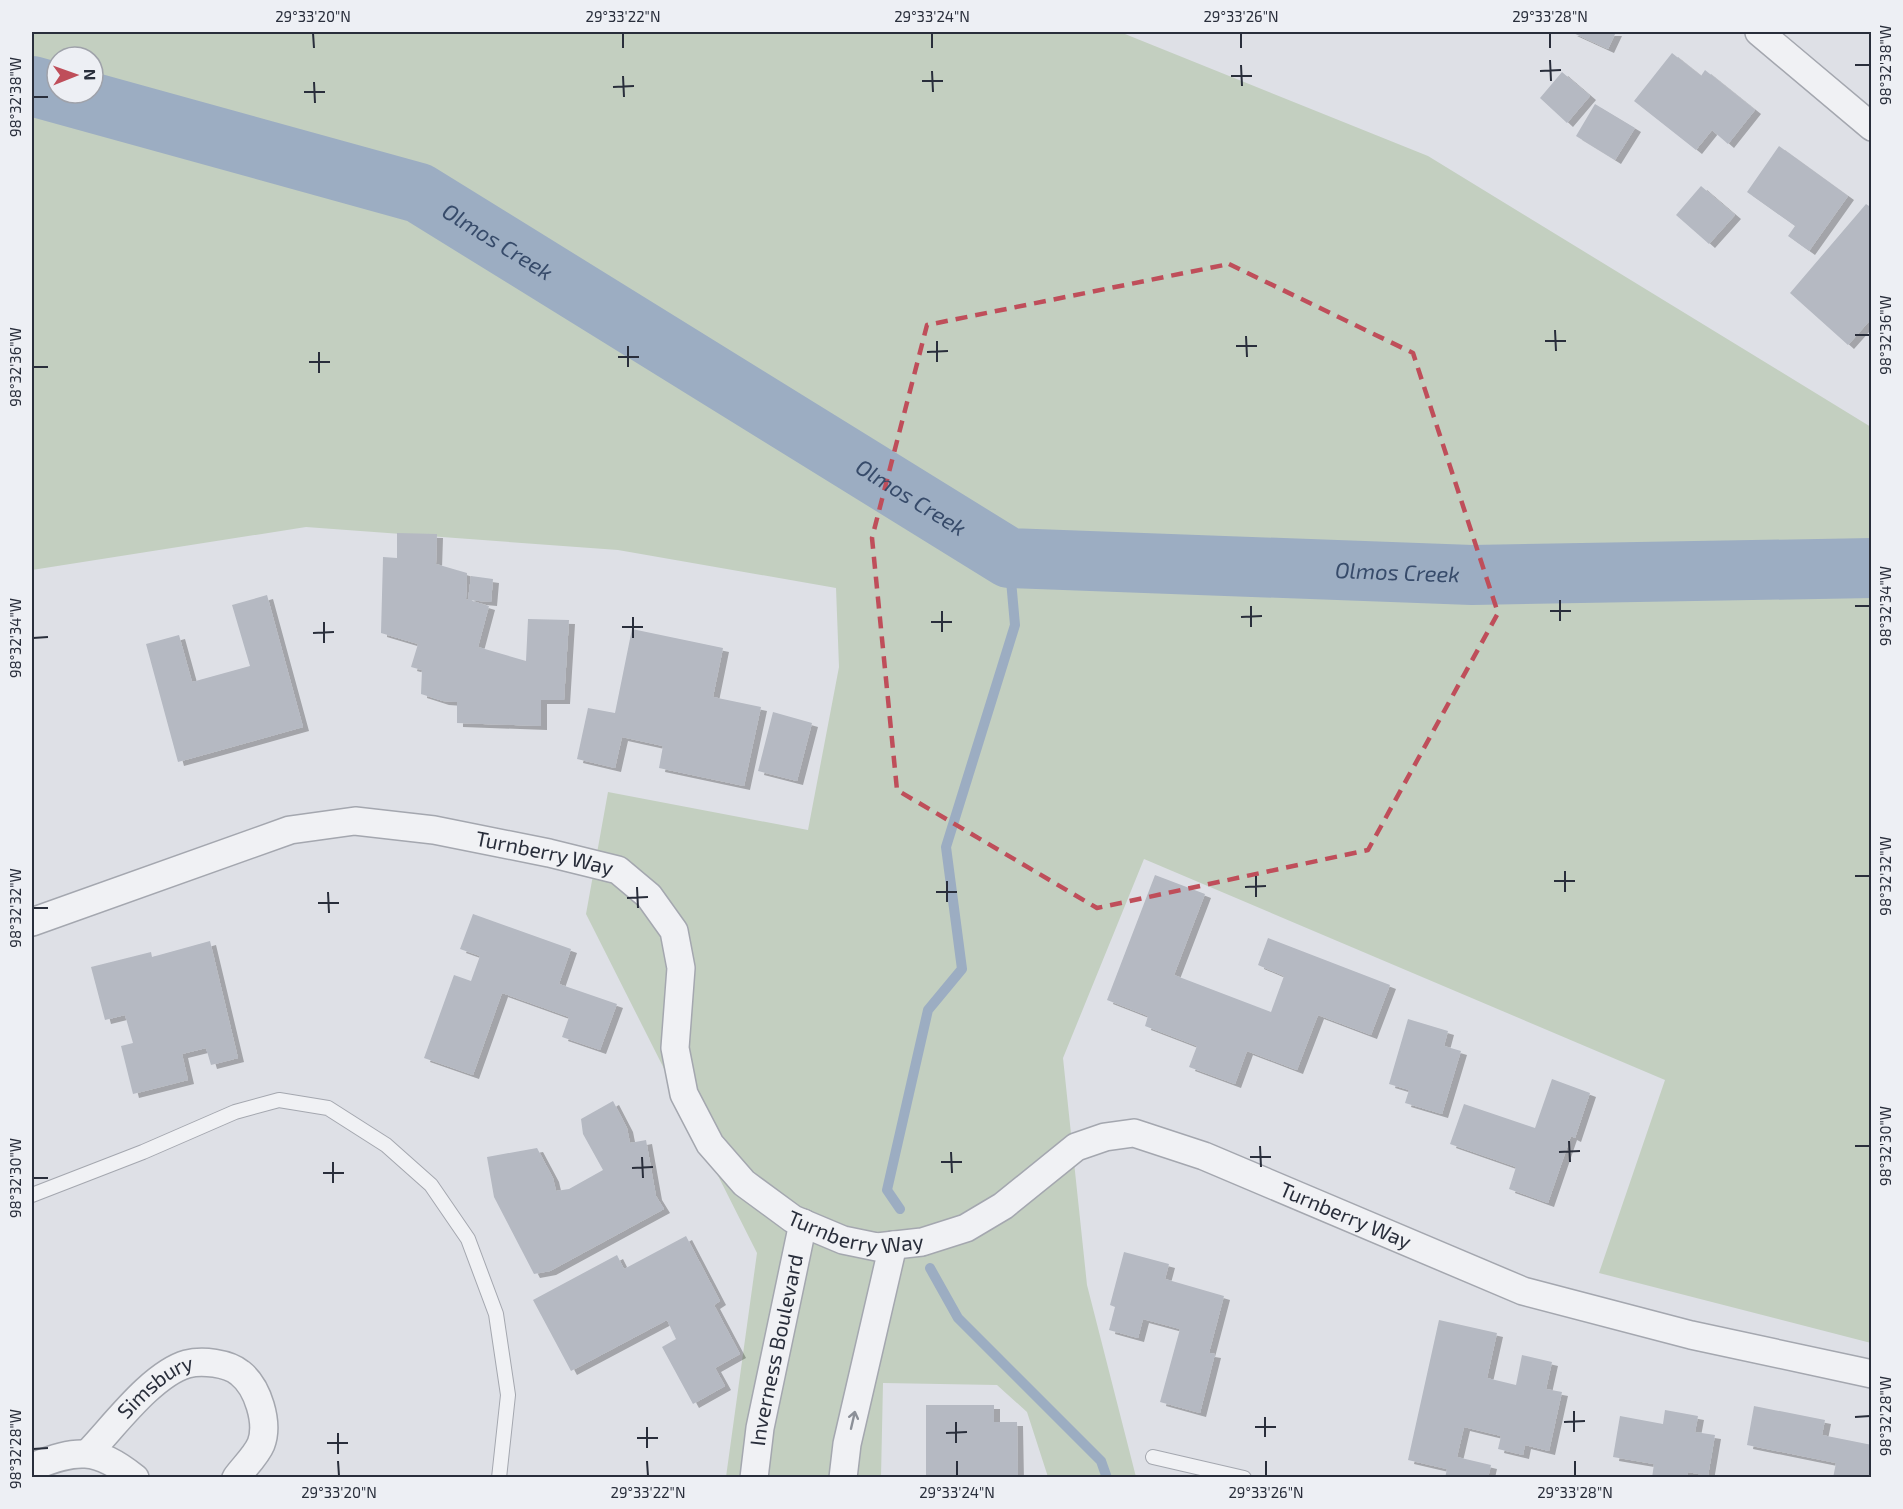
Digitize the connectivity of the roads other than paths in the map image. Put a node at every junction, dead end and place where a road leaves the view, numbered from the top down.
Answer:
1 (1759, 32) edge
2 (1872, 128) edge
3 (32, 922) edge
4 (32, 1195) edge
5 (803, 1223) junction
6 (893, 1245) junction
7 (1872, 1374) edge
8 (89, 1452) junction
9 (1153, 1457) dead end
10 (32, 1467) edge
11 (135, 1478) edge
12 (236, 1478) edge
13 (499, 1478) edge
14 (754, 1478) edge
15 (843, 1478) edge
16 (1244, 1478) edge

1 - 2 street
3 - 5 street, Turnberry Way
4 - 13 lane
5 - 6 street, Turnberry Way
5 - 14 street, Inverness Boulevard
6 - 7 street, Turnberry Way
15 -> 6 street
8 - 10 street
8 - 11 street
8 - 12 street, Simsbury
9 - 16 lane

